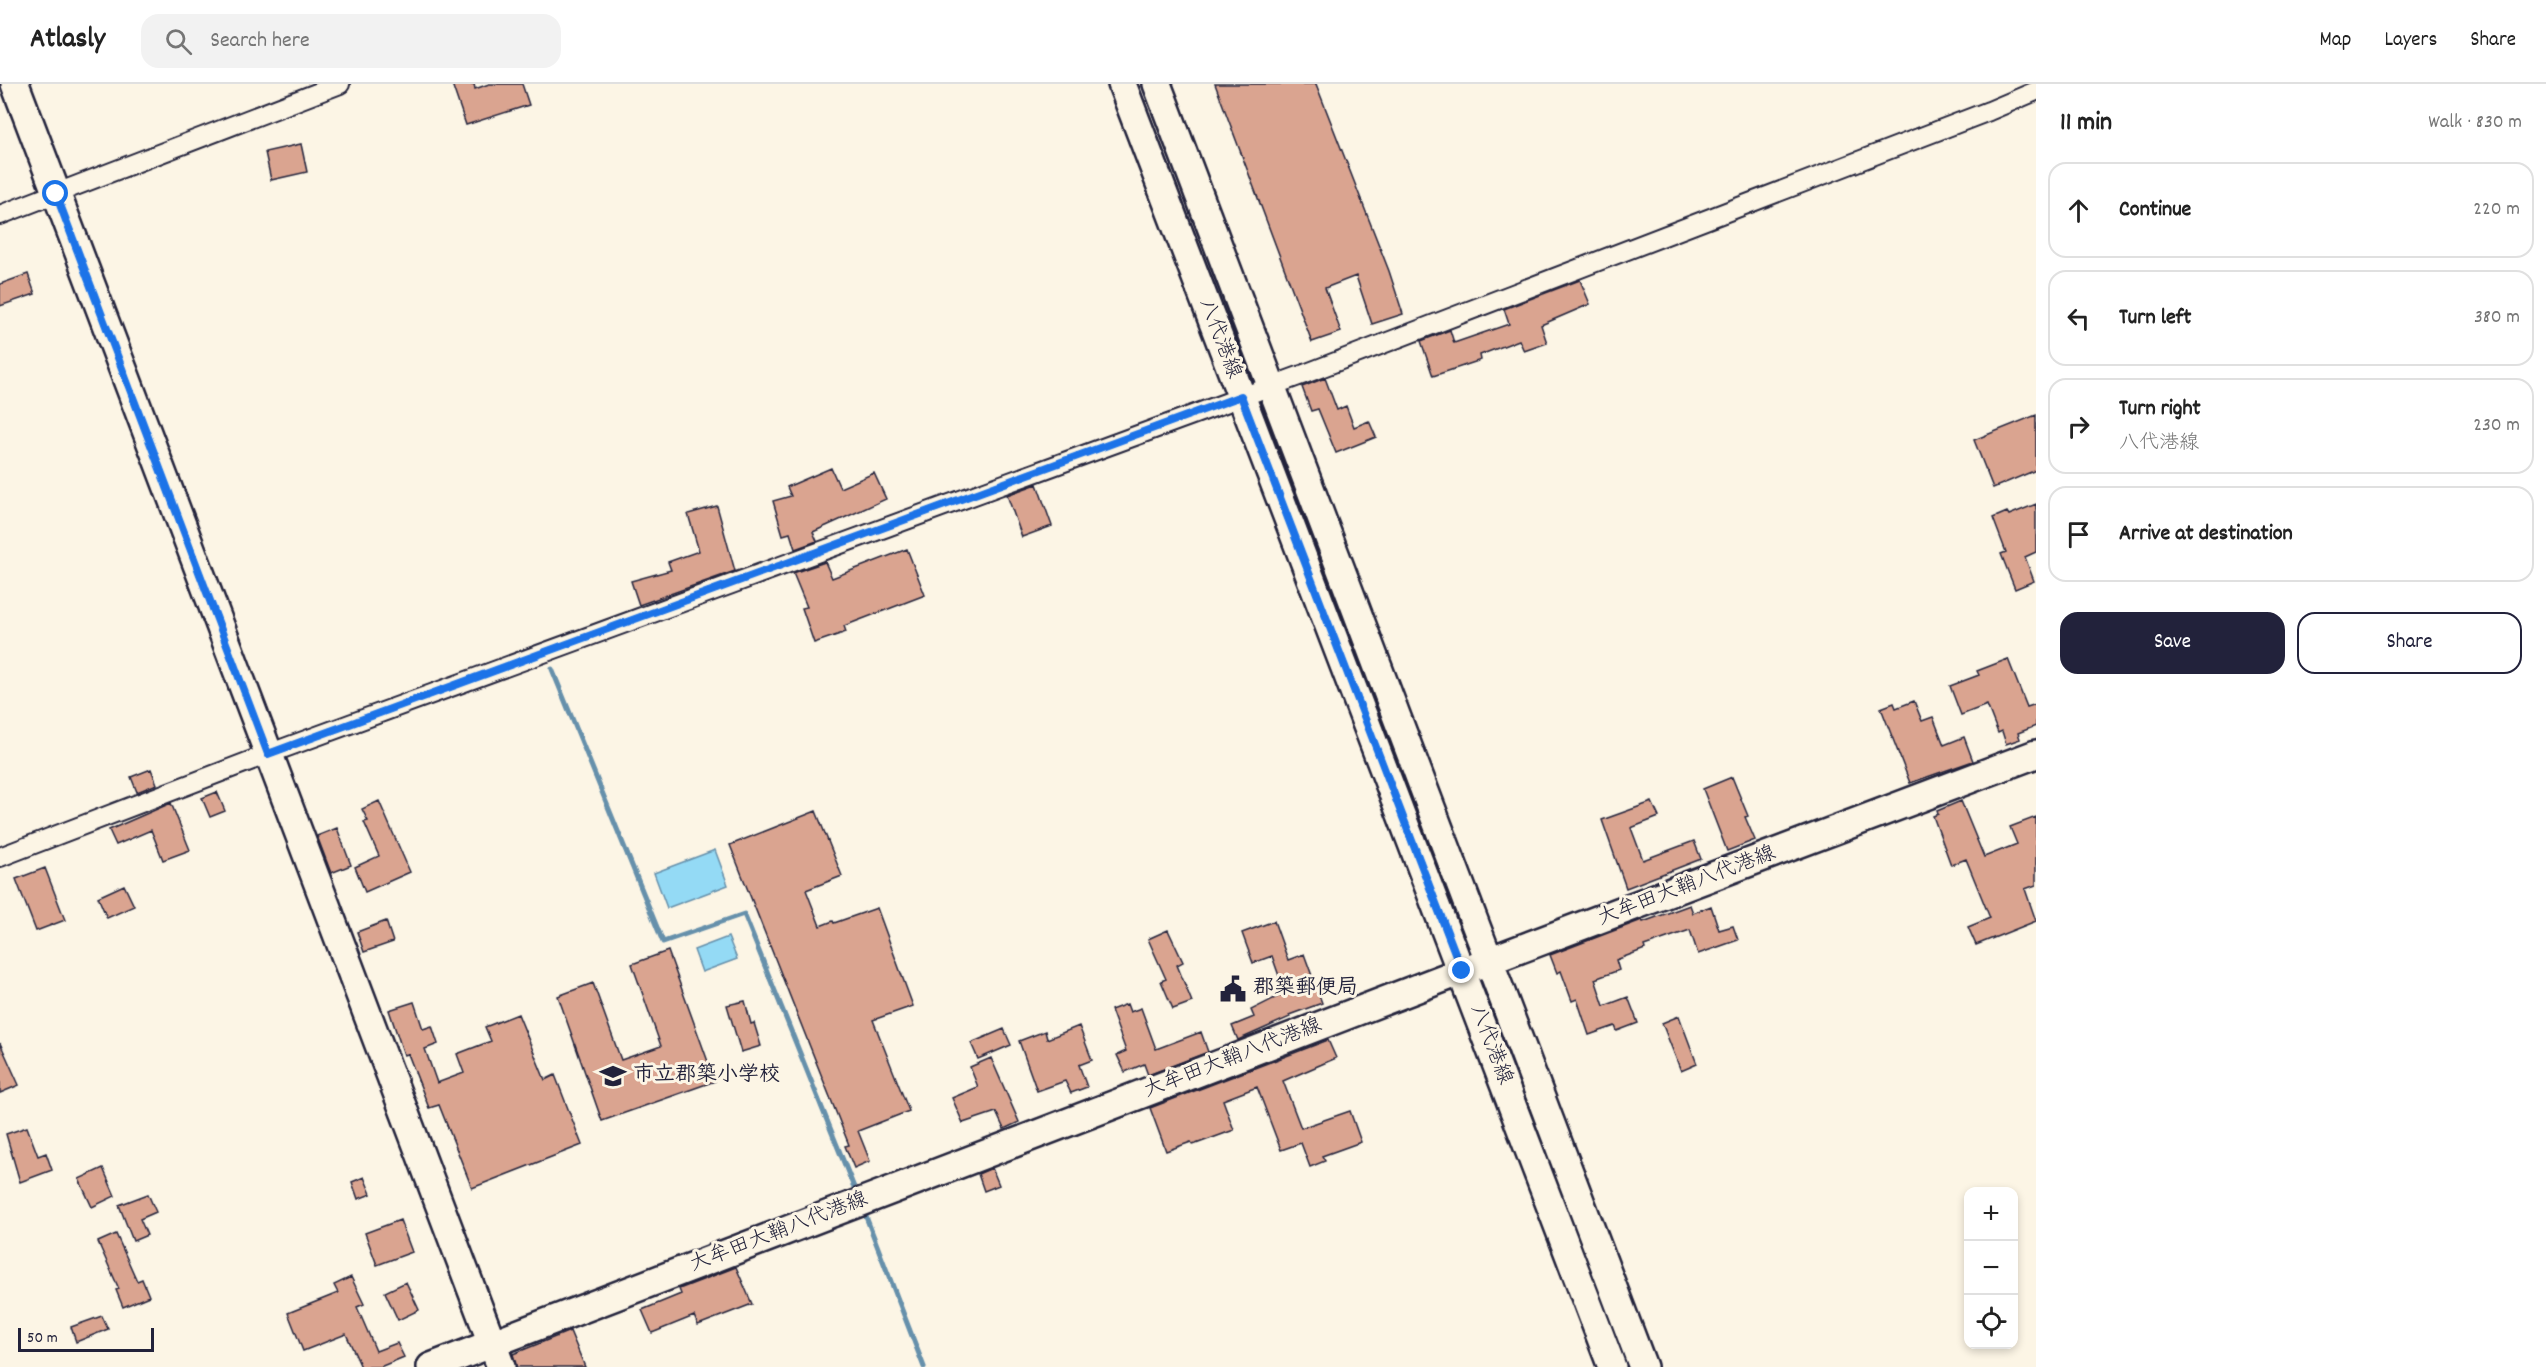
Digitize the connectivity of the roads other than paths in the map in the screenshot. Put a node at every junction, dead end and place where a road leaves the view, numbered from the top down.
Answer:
1 (15, 84) edge
2 (340, 84) edge
3 (1122, 84) edge
4 (1157, 84) edge
5 (2036, 91) edge
6 (56, 194) junction
7 (0, 215) edge
8 (1271, 385) junction
9 (1241, 396) junction
10 (268, 754) junction
11 (2036, 754) edge
12 (0, 857) edge
13 (1490, 962) junction
14 (1462, 971) junction
15 (496, 1355) edge
16 (431, 1367) edge
17 (1612, 1367) edge
18 (1643, 1367) edge

1 - 6 main road
2 - 6 street
3 - 9 main road, 八代港線
4 - 8 main road, 八代港線
5 - 8 street
6 - 7 street
6 - 10 main road
8 - 9 street
8 - 13 main road, 八代港線
9 - 10 street
9 - 14 main road, 八代港線
10 - 12 street
10 - 15 main road
11 - 13 main road, 大牟田大鞘八代港線
13 - 14 main road, 大牟田大鞘八代港線
13 - 18 main road, 八代港線
14 - 15 main road, 大牟田大鞘八代港線
14 - 17 main road, 八代港線
15 - 16 main road, 大牟田大鞘八代港線

